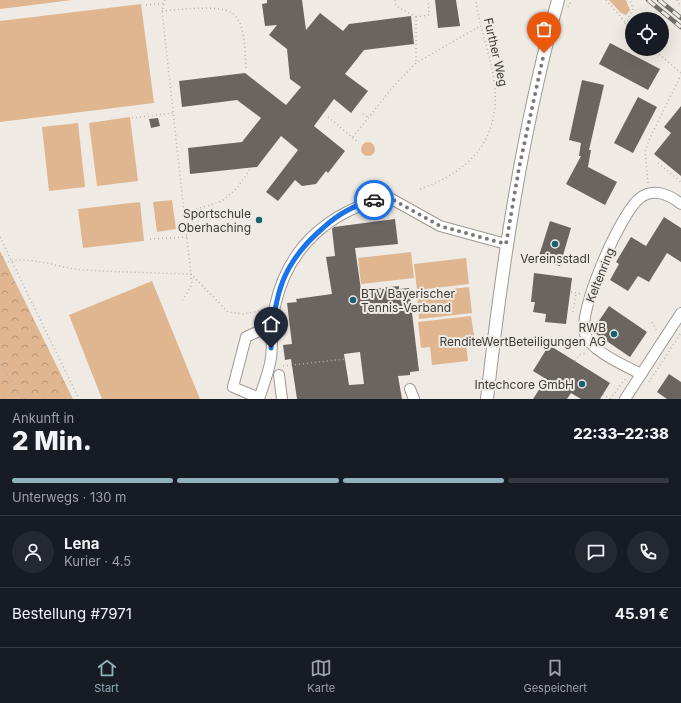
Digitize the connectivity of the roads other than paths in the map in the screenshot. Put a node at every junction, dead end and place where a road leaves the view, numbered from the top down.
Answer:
1 (558, 0) edge
2 (681, 204) edge
3 (506, 244) junction
4 (681, 312) edge
5 (272, 324) junction
6 (636, 372) junction
7 (279, 375) dead end
8 (410, 389) dead end
9 (259, 399) edge
10 (282, 399) edge
11 (414, 399) edge
12 (487, 399) edge
13 (626, 399) edge

1 - 3 main road
2 - 6 street, Keltenring
3 - 5 street
3 - 12 main road
4 - 6 street
5 - 9 street
5 - 9 street
6 - 13 street
7 - 10 street
8 - 11 street

